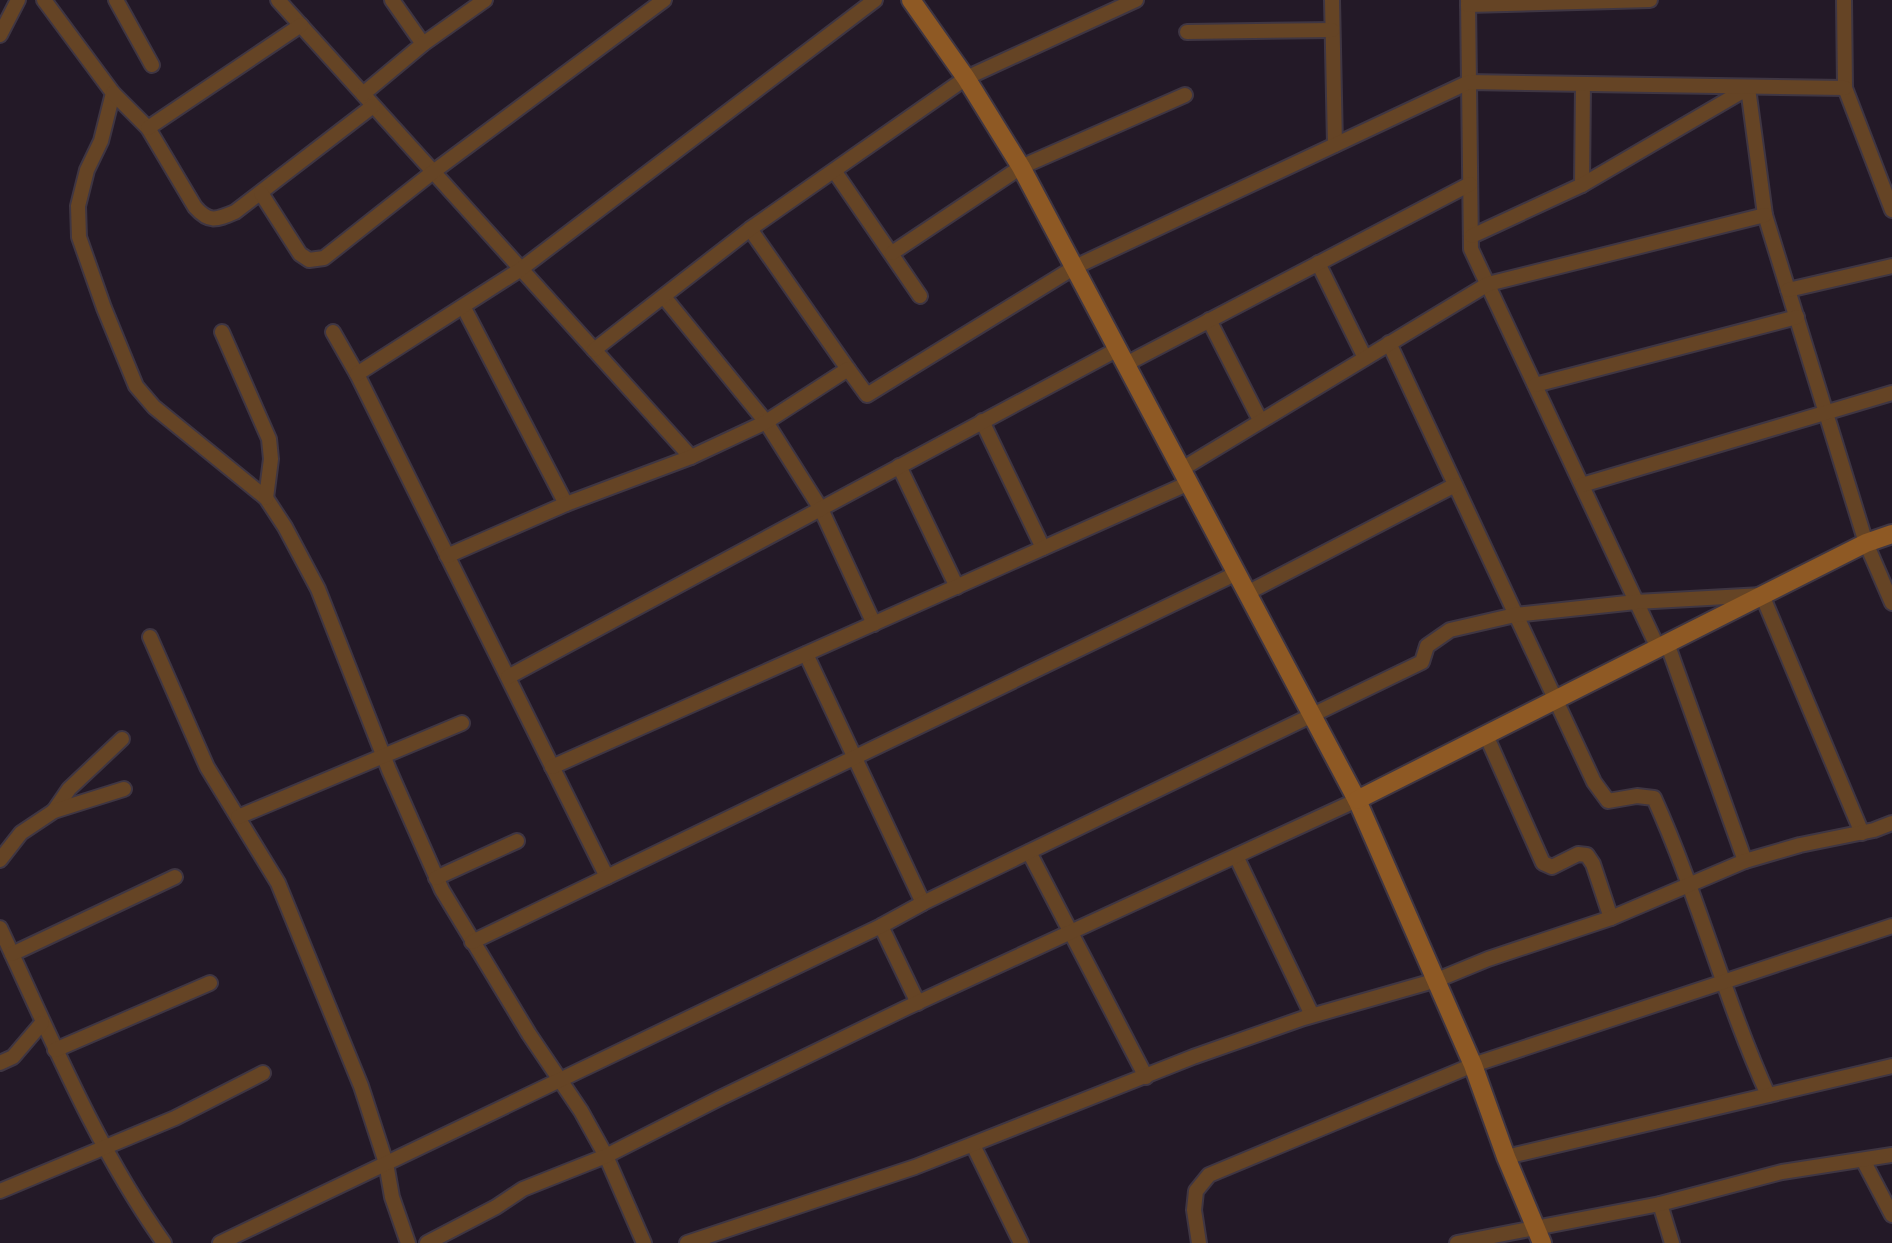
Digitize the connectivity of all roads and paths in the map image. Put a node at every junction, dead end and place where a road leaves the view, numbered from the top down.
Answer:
1 (18, 0) edge
2 (44, 0) edge
3 (116, 0) edge
4 (278, 0) edge
5 (392, 0) edge
6 (485, 0) edge
7 (664, 0) edge
8 (875, 0) edge
9 (911, 0) edge
10 (1136, 0) edge
11 (1332, 0) edge
12 (1650, 0) edge
13 (1844, 0) edge
14 (1468, 3) edge
15 (301, 25) junction
16 (1332, 30) junction
17 (1187, 32) dead end
18 (0, 35) edge
19 (423, 44) junction
20 (152, 65) dead end
21 (966, 78) junction
22 (1469, 82) junction
23 (1583, 85) junction
24 (1748, 88) junction
25 (1845, 88) junction
26 (113, 93) junction
27 (363, 94) junction
28 (1185, 95) dead end
29 (373, 106) junction
30 (148, 128) junction
31 (1335, 145) junction
32 (1021, 167) junction
33 (433, 172) junction
34 (835, 172) junction
35 (1470, 184) junction
36 (1582, 185) junction
37 (261, 193) junction
38 (1892, 210) edge
39 (1765, 215) junction
40 (750, 229) junction
41 (1472, 236) junction
42 (892, 253) junction
43 (1318, 263) junction
44 (1892, 266) edge
45 (1075, 267) junction
46 (521, 269) junction
47 (1488, 284) junction
48 (1788, 290) junction
49 (920, 296) dead end
50 (664, 297) junction
51 (464, 308) junction
52 (1797, 317) junction
53 (1209, 320) junction
54 (222, 332) dead end
55 (333, 332) dead end
56 (1389, 343) junction
57 (594, 350) junction
58 (1122, 356) junction
59 (1365, 358) junction
60 (848, 369) junction
61 (357, 374) junction
62 (1535, 385) junction
63 (1892, 393) edge
64 (1826, 413) junction
65 (1260, 420) junction
66 (982, 421) junction
67 (766, 422) junction
68 (691, 457) junction
69 (899, 466) junction
70 (1185, 476) junction
71 (1455, 485) junction
72 (1582, 485) junction
73 (266, 498) junction
74 (566, 504) junction
75 (821, 509) junction
76 (1892, 534) edge
77 (1866, 543) junction
78 (1043, 548) junction
79 (447, 556) junction
80 (1237, 573) junction
81 (957, 587) junction
82 (1247, 593) junction
83 (1762, 595) junction
84 (1636, 602) junction
85 (1892, 603) edge
86 (1515, 615) junction
87 (874, 624) junction
88 (150, 637) dead end
89 (1662, 645) junction
90 (806, 654) junction
91 (508, 677) junction
92 (1554, 700) junction
93 (1312, 715) junction
94 (462, 723) dead end
95 (1486, 735) junction
96 (122, 739) dead end
97 (384, 757) junction
98 (855, 757) junction
99 (552, 767) junction
100 (124, 789) dead end
101 (1357, 800) junction
102 (54, 811) junction
103 (238, 817) junction
104 (1892, 823) edge
105 (1862, 833) junction
106 (517, 841) dead end
107 (1029, 852) junction
108 (1236, 856) junction
109 (0, 860) edge
110 (1745, 861) junction
111 (175, 877) dead end
112 (607, 877) junction
113 (436, 878) junction
114 (1688, 885) junction
115 (923, 903) junction
116 (1611, 918) junction
117 (881, 926) junction
118 (1892, 926) edge
119 (0, 928) edge
120 (1071, 932) junction
121 (472, 942) junction
122 (12, 954) junction
123 (1437, 980) junction
124 (1721, 981) junction
125 (210, 983) dead end
126 (918, 1003) junction
127 (1312, 1015) junction
128 (42, 1023) junction
129 (55, 1050) junction
130 (0, 1063) edge
131 (1473, 1065) junction
132 (1892, 1066) edge
133 (263, 1073) dead end
134 (1146, 1077) junction
135 (559, 1079) junction
136 (1768, 1095) junction
137 (973, 1145) junction
138 (104, 1147) junction
139 (1892, 1155) edge
140 (606, 1156) junction
141 (1506, 1157) junction
142 (1863, 1160) junction
143 (386, 1163) junction
144 (0, 1191) edge
145 (1660, 1204) junction
146 (1892, 1215) edge
147 (1539, 1236) edge
148 (164, 1243) edge
149 (220, 1243) edge
150 (408, 1243) edge
151 (427, 1243) edge
152 (644, 1243) edge
153 (687, 1243) edge
154 (1021, 1243) edge
155 (1199, 1243) edge
156 (1457, 1243) edge
157 (1672, 1243) edge

1 - 18 street
2 - 26 street
3 - 20 street
4 - 15 street
5 - 19 street
6 - 19 street
7 - 33 street
8 - 46 street
9 - 21 street
10 - 21 street
11 - 16 street
12 - 14 street
13 - 25 street
14 - 22 street
15 - 27 street
15 - 30 street
16 - 17 street
16 - 31 street
19 - 27 street
21 - 32 street
21 - 34 street
22 - 23 street
22 - 31 street
22 - 35 street
23 - 24 street
23 - 36 street
24 - 25 street
24 - 36 street
24 - 39 street
25 - 38 street
26 - 30 street
26 - 73 street
27 - 29 street
28 - 32 street
29 - 33 street
29 - 37 street
30 - 37 street
31 - 45 street
32 - 42 street
32 - 45 street
33 - 37 street
33 - 46 street
34 - 40 street
34 - 42 street
35 - 41 street
35 - 43 street
36 - 41 street
39 - 47 street
39 - 48 street
40 - 50 street
40 - 60 street
41 - 47 street
42 - 49 street
43 - 53 street
43 - 59 street
44 - 48 street
45 - 58 street
45 - 60 street
46 - 51 street
46 - 57 street
47 - 56 street
47 - 62 street
48 - 52 street
50 - 57 street
50 - 67 street
51 - 61 street
51 - 74 street
52 - 62 street
52 - 64 street
53 - 58 street
53 - 65 street
54 - 73 street
55 - 61 street
56 - 59 street
56 - 71 street
57 - 68 street
58 - 66 street
58 - 70 street
59 - 65 street
60 - 67 street
61 - 79 street
62 - 72 street
63 - 64 street
64 - 72 street
64 - 77 street
65 - 70 street
66 - 69 street
66 - 78 street
67 - 68 street
67 - 75 street
68 - 74 street
69 - 75 street
69 - 81 street
70 - 78 street
70 - 80 street
71 - 82 street
71 - 86 street
72 - 84 street
73 - 97 street
74 - 79 street
75 - 87 street
75 - 91 street
76 - 77 street
77 - 83 street
77 - 85 street
78 - 81 street
79 - 91 street
80 - 82 street
80 - 98 street
81 - 87 street
82 - 93 street
83 - 84 street
83 - 89 street
83 - 105 street
84 - 86 street
84 - 89 street
86 - 92 street
86 - 93 street
87 - 90 street
88 - 103 street
89 - 92 street
89 - 110 street
90 - 98 street
90 - 99 street
91 - 99 street
92 - 95 street
92 - 114 street
93 - 101 street
93 - 107 street
94 - 97 street
95 - 101 street
95 - 116 street
96 - 102 street
97 - 103 street
97 - 113 street
98 - 112 street
98 - 115 street
99 - 112 street
100 - 102 street
101 - 108 street
101 - 123 street
102 - 109 street
103 - 143 street
104 - 105 street
105 - 110 street
106 - 113 street
107 - 115 street
107 - 120 street
108 - 120 street
108 - 127 street
110 - 114 street
111 - 122 street
112 - 121 street
113 - 121 street
114 - 116 street
114 - 124 street
115 - 117 street
116 - 123 street
117 - 126 street
117 - 135 street
118 - 124 street
119 - 122 street
120 - 126 street
120 - 134 street
121 - 135 street
122 - 128 street
123 - 127 street
123 - 131 street
124 - 131 street
124 - 136 street
125 - 129 street
126 - 140 street
127 - 134 street
128 - 129 street
128 - 130 street
129 - 138 street
131 - 141 street
131 - 155 street
132 - 136 street
133 - 138 street
134 - 137 street
135 - 140 street
135 - 143 street
136 - 141 street
137 - 153 street
137 - 154 street
138 - 144 street
138 - 148 street
139 - 142 street
140 - 151 street
140 - 152 street
141 - 147 street
142 - 145 street
142 - 146 street
143 - 149 street
143 - 150 street
145 - 147 street
145 - 157 street
147 - 156 street

